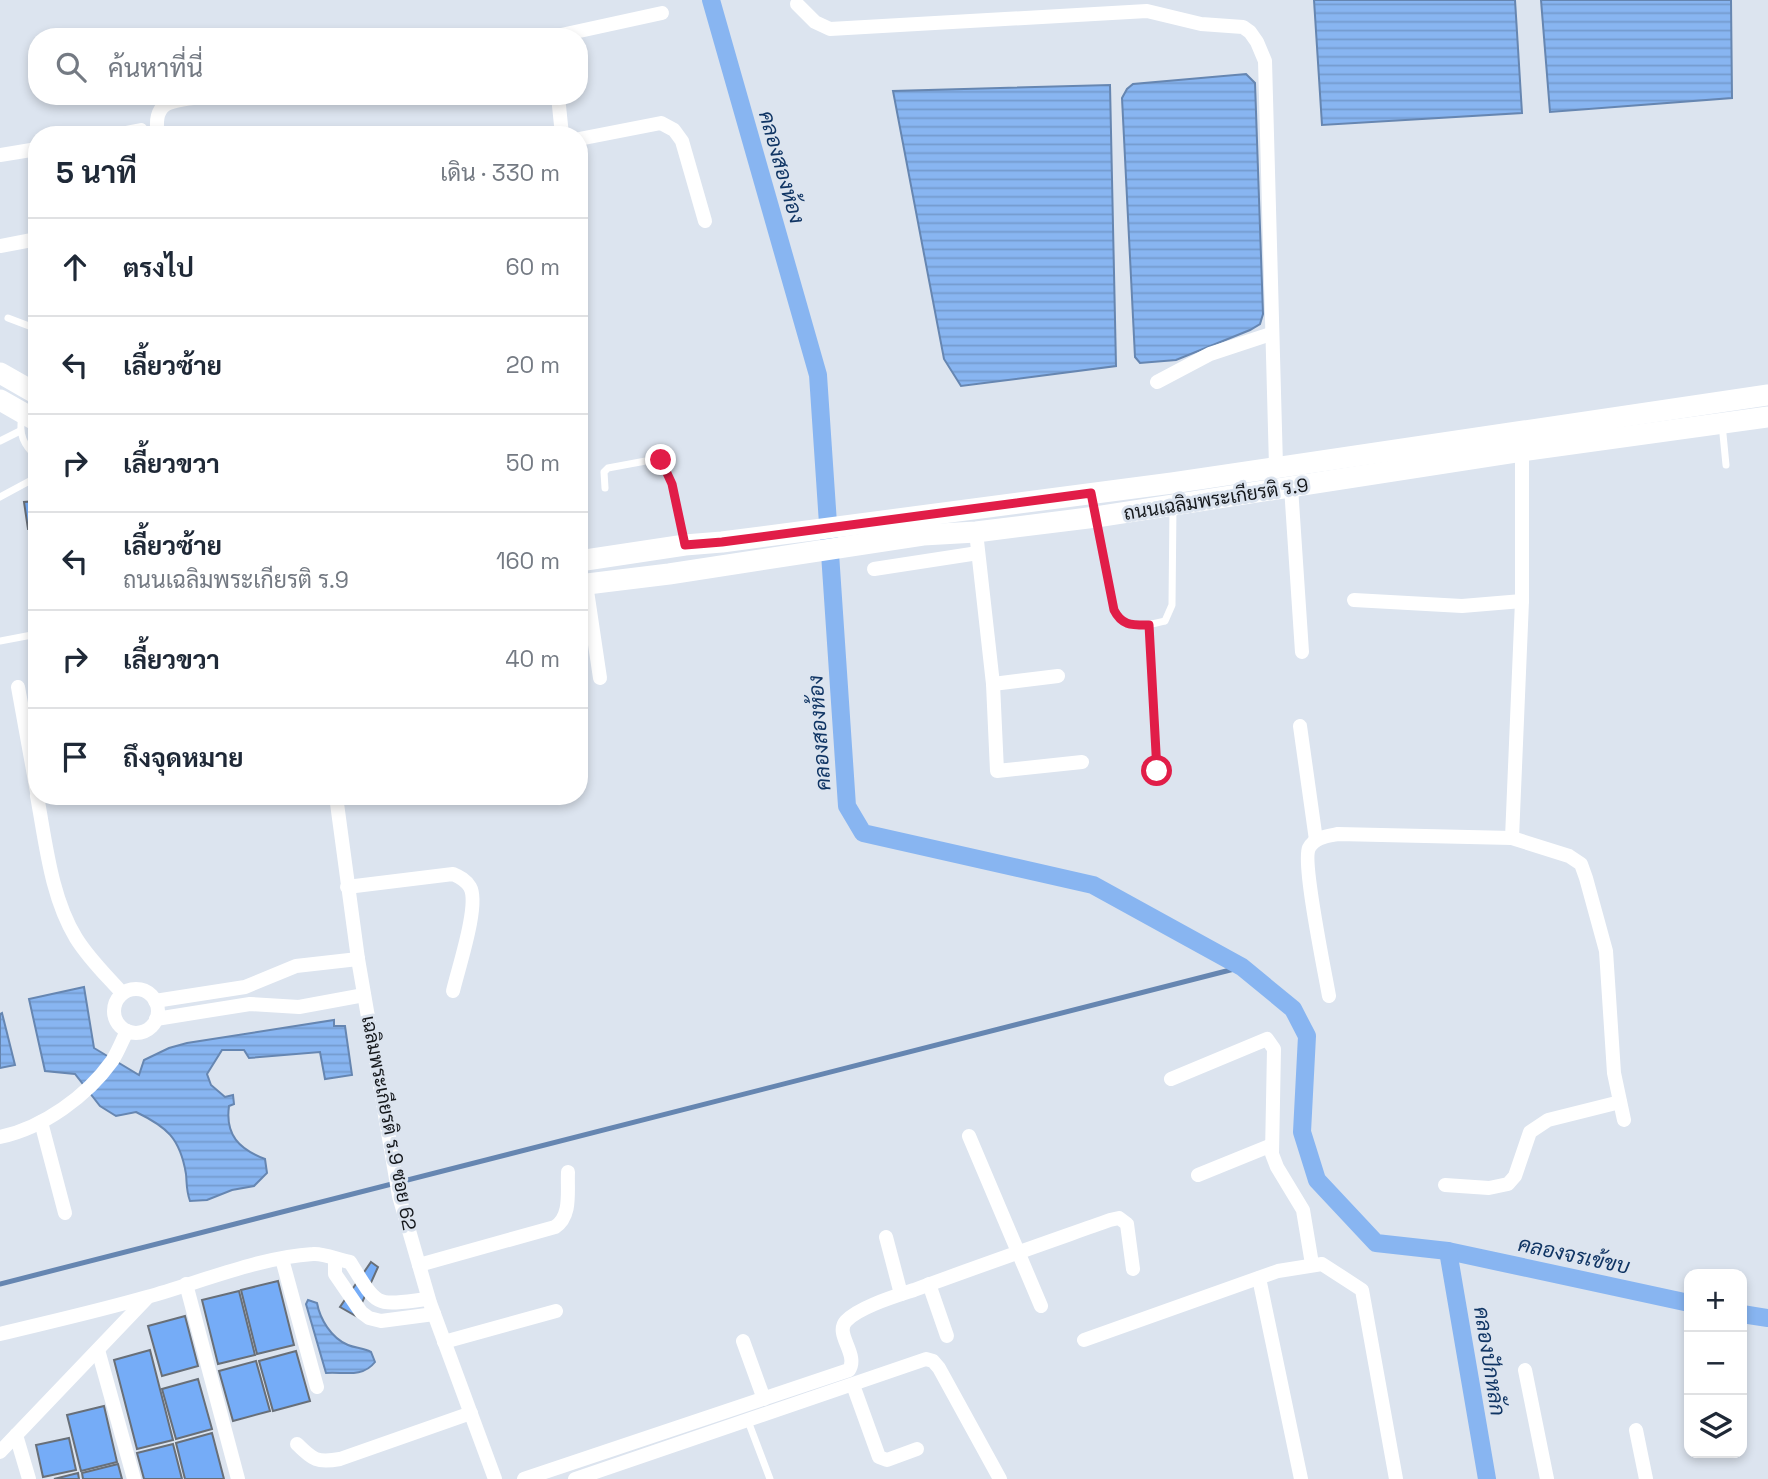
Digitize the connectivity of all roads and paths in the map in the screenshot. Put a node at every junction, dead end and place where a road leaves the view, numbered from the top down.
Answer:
1 (797, 4) dead end
2 (662, 12) dead end
3 (588, 29) edge
4 (165, 105) edge
5 (559, 105) edge
6 (156, 126) edge
7 (561, 126) edge
8 (588, 137) edge
9 (28, 150) edge
10 (0, 155) edge
11 (705, 221) dead end
12 (28, 241) edge
13 (0, 246) edge
14 (8, 318) dead end
15 (28, 326) edge
16 (1272, 334) junction
17 (0, 373) edge
18 (1157, 382) dead end
19 (28, 389) edge
20 (1768, 395) edge
21 (0, 400) edge
22 (1768, 417) edge
23 (26, 422) edge
24 (1721, 424) junction
25 (0, 441) edge
26 (28, 447) edge
27 (1522, 451) junction
28 (1726, 465) dead end
29 (1276, 466) junction
30 (28, 481) edge
31 (1172, 482) junction
32 (1291, 487) junction
33 (13, 488) junction
34 (604, 488) dead end
35 (1091, 493) junction
36 (0, 497) edge
37 (17, 499) dead end
38 (1173, 505) junction
39 (1096, 517) junction
40 (921, 525) junction
41 (977, 542) junction
42 (685, 545) junction
43 (588, 560) edge
44 (874, 569) dead end
45 (588, 583) edge
46 (1354, 600) dead end
47 (1522, 601) junction
48 (588, 612) edge
49 (1149, 625) junction
50 (28, 636) edge
51 (0, 641) edge
52 (1302, 652) dead end
53 (1058, 676) dead end
54 (600, 678) dead end
55 (993, 684) junction
56 (18, 687) dead end
57 (1300, 726) dead end
58 (28, 743) edge
59 (1082, 762) dead end
60 (1157, 771) dead end
61 (39, 805) edge
62 (337, 805) edge
63 (1511, 838) junction
64 (1311, 847) junction
65 (347, 887) junction
66 (358, 959) junction
67 (245, 987) junction
68 (453, 991) dead end
69 (122, 993) junction
70 (364, 995) junction
71 (1329, 996) dead end
72 (155, 1000) junction
73 (250, 1004) junction
74 (156, 1019) junction
75 (127, 1031) junction
76 (1171, 1079) dead end
77 (1620, 1102) junction
78 (1623, 1120) dead end
79 (41, 1122) junction
80 (969, 1136) dead end
81 (0, 1137) edge
82 (1272, 1145) junction
83 (568, 1172) dead end
84 (1198, 1175) dead end
85 (1445, 1185) dead end
86 (65, 1213) dead end
87 (886, 1237) dead end
88 (1019, 1253) junction
89 (282, 1259) junction
90 (335, 1260) junction
91 (1312, 1264) junction
92 (419, 1265) junction
93 (1133, 1269) dead end
94 (1259, 1279) junction
95 (186, 1284) junction
96 (929, 1284) junction
97 (901, 1294) junction
98 (148, 1297) junction
99 (428, 1299) junction
100 (1041, 1306) dead end
101 (556, 1311) dead end
102 (434, 1314) junction
103 (0, 1334) edge
104 (947, 1336) dead end
105 (1084, 1340) dead end
106 (743, 1341) dead end
107 (444, 1342) junction
108 (98, 1350) junction
109 (1525, 1370) dead end
110 (853, 1385) junction
111 (317, 1387) dead end
112 (765, 1399) junction
113 (471, 1413) junction
114 (748, 1421) junction
115 (1636, 1430) dead end
116 (16, 1435) junction
117 (297, 1444) dead end
118 (917, 1449) dead end
119 (0, 1452) edge
120 (29, 1479) edge
121 (134, 1479) edge
122 (238, 1479) edge
123 (495, 1479) edge
124 (524, 1479) edge
125 (575, 1479) edge
126 (770, 1479) edge
127 (1000, 1479) edge
128 (1301, 1479) edge
129 (1396, 1479) edge
130 (1547, 1479) edge
131 (1646, 1479) edge

1 - 16 street
2 - 3 street
4 - 6 street
5 - 7 street
8 - 11 street
9 - 10 street
12 - 13 street
14 - 15 lane
16 - 18 street
16 - 29 street
17 - 19 main road
20 - 29 main road, ถนนเฉลิมพระเกียรติ ร.9
21 - 23 main road
22 - 24 main road, ถนนเฉลิมพระเกียรติ ร.9
23 - 25 lane
23 - 26 lane
24 - 27 main road, ถนนเฉลิมพระเกียรติ ร.9
24 - 28 lane
27 - 32 main road, ถนนเฉลิมพระเกียรติ ร.9
27 - 47 street
29 - 31 main road, ถนนเฉลิมพระเกียรติ ร.9
30 - 33 lane
31 - 35 main road, ถนนเฉลิมพระเกียรติ ร.9
31 - 38 lane
32 - 38 main road, ถนนเฉลิมพระเกียรติ ร.9
32 - 52 street
33 - 36 lane
33 - 37 lane
34 - 42 lane
35 - 39 lane
35 - 40 main road, ถนนเฉลิมพระเกียรติ ร.9
38 - 39 main road, ถนนเฉลิมพระเกียรติ ร.9
38 - 49 lane
39 - 41 main road, ถนนเฉลิมพระเกียรติ ร.9
39 - 49 lane
40 - 41 main road, ถนนเฉลิมพระเกียรติ ร.9
40 - 42 main road, ถนนเฉลิมพระเกียรติ ร.9
40 - 45 main road, ถนนเฉลิมพระเกียรติ ร.9
41 - 44 street
41 - 55 street
42 - 43 main road, ถนนเฉลิมพระเกียรติ ร.9
46 - 47 street
47 - 63 street
48 - 54 street
49 - 60 lane
50 - 51 lane
53 - 55 street
55 - 59 street
56 - 58 street
57 - 64 street
61 - 69 street
62 - 65 street, เฉลิมพระเกียรติ ร.9 ซอย 62
63 - 64 street
63 - 77 street
64 - 71 street
65 - 66 street, เฉลิมพระเกียรติ ร.9 ซอย 62
65 - 68 street
66 - 67 street
66 - 70 street, เฉลิมพระเกียรติ ร.9 ซอย 62
67 - 72 street
67 - 73 street
69 - 72 street
69 - 75 street
70 - 73 street
70 - 92 street, เฉลิมพระเกียรติ ร.9 ซอย 62
72 - 74 street
73 - 74 street
74 - 75 street
75 - 79 street
76 - 82 street
77 - 78 street
77 - 85 street
79 - 81 street
79 - 86 street
80 - 88 street
82 - 84 street
82 - 91 street
83 - 92 street
87 - 97 street
88 - 93 street
88 - 96 street
88 - 100 street
89 - 90 street
89 - 95 street
89 - 111 street
90 - 99 street
90 - 102 street
91 - 94 street
91 - 129 street
92 - 99 street, เฉลิมพระเกียรติ ร.9 ซอย 62
94 - 105 street
94 - 128 street
95 - 98 street
95 - 122 street
96 - 97 street
96 - 104 street
97 - 112 street
98 - 103 street
98 - 108 street
99 - 102 street, เฉลิมพระเกียรติ ร.9 ซอย 62
101 - 107 street
102 - 107 street, เฉลิมพระเกียรติ ร.9 ซอย 62
106 - 112 street
107 - 113 street, เฉลิมพระเกียรติ ร.9 ซอย 62
108 - 116 street
108 - 121 street
109 - 130 street
110 - 114 street
110 - 118 street
110 - 127 street
112 - 124 street
113 - 117 street
113 - 123 street, เฉลิมพระเกียรติ ร.9 ซอย 62
114 - 125 street
114 - 126 lane
115 - 131 street
116 - 119 street
116 - 120 street

